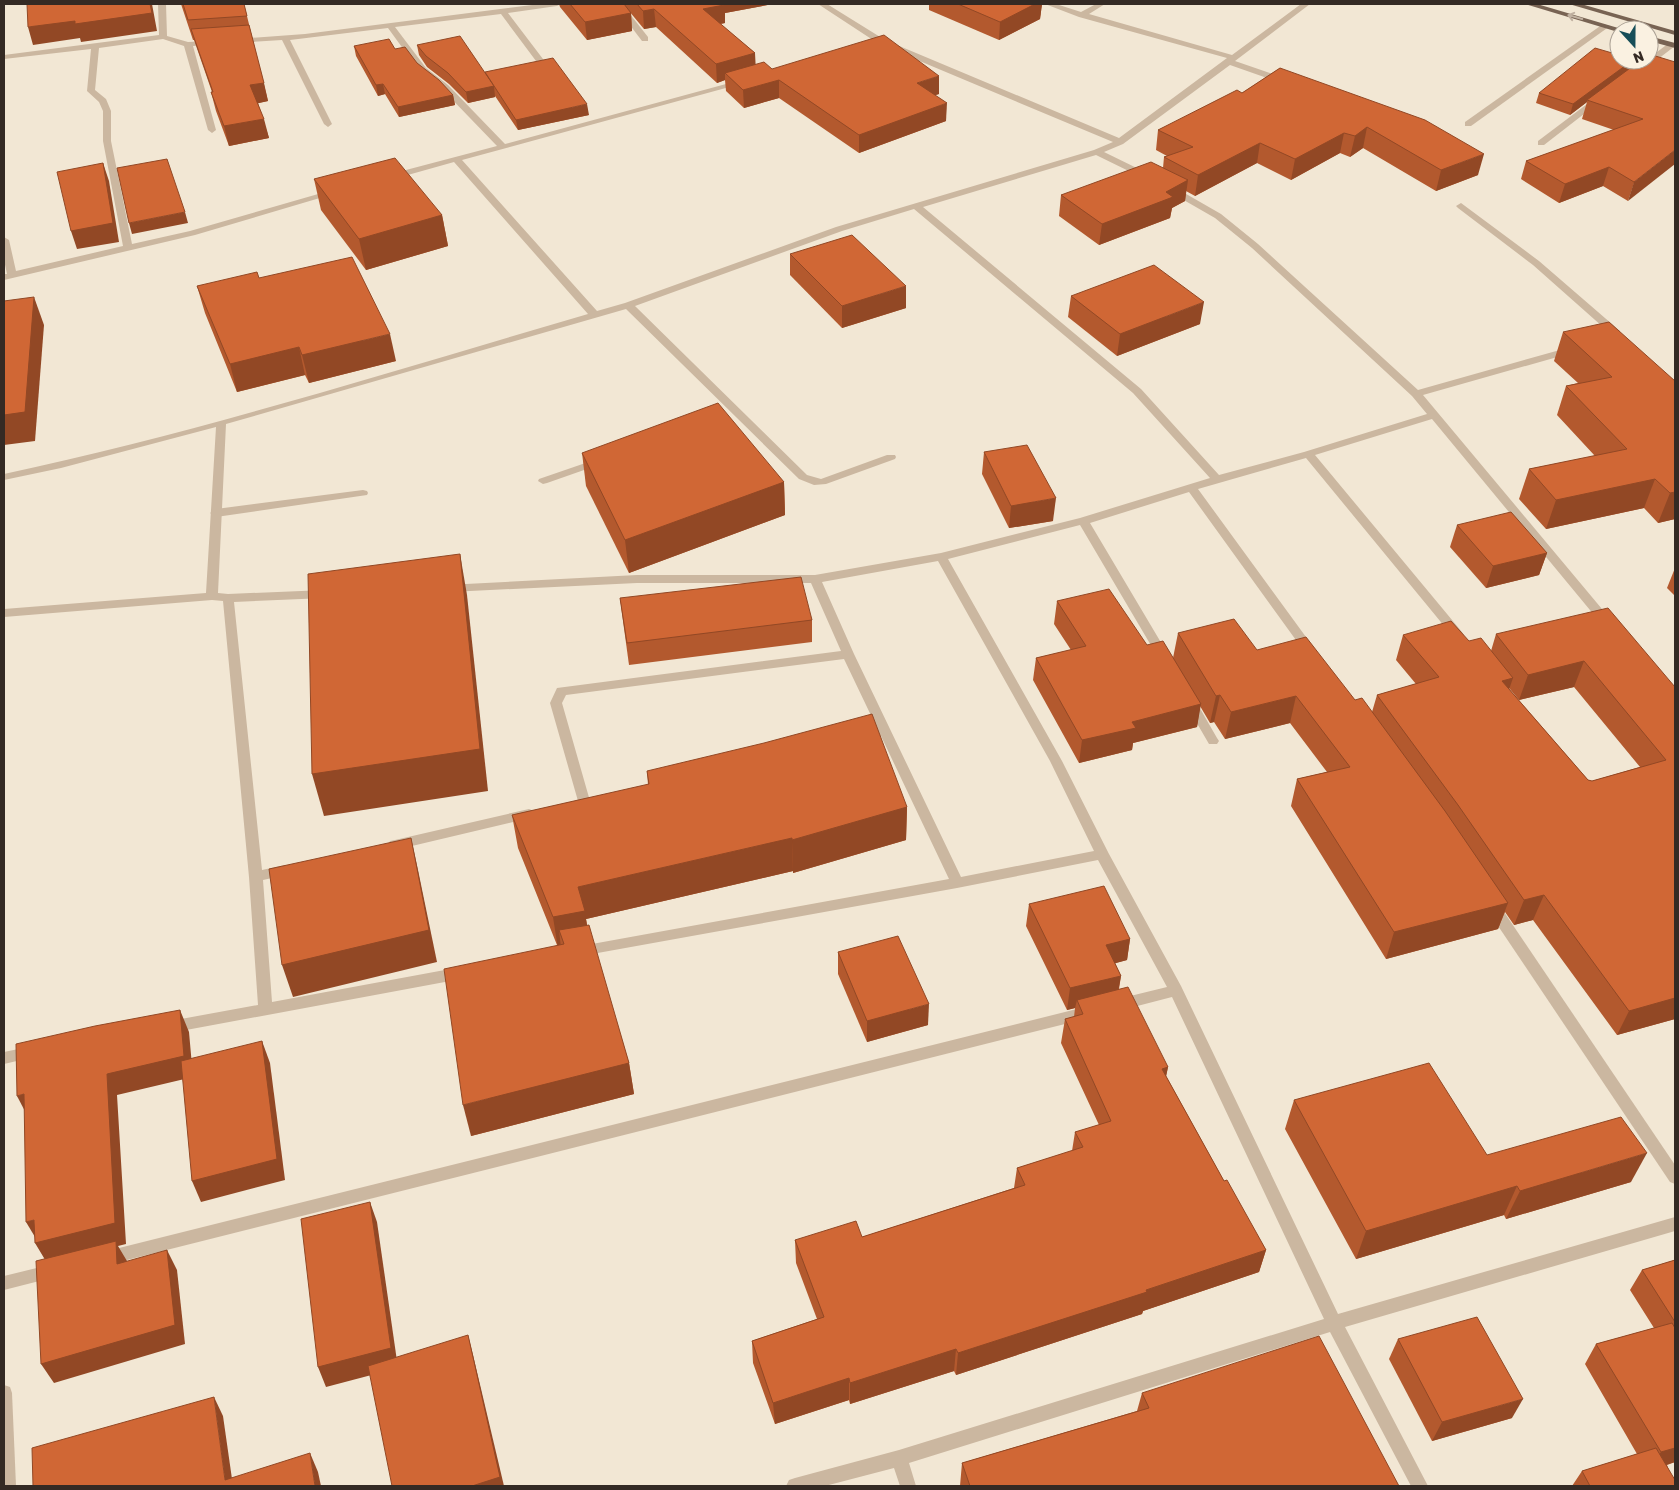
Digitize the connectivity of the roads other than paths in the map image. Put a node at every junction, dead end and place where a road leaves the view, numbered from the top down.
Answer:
1 (162, 4) edge
2 (556, 4) edge
3 (618, 4) edge
4 (822, 4) edge
5 (1049, 4) edge
6 (1101, 4) edge
7 (1306, 4) edge
8 (1529, 4) edge
9 (1573, 4) edge
10 (503, 11) junction
11 (1082, 15) junction
12 (390, 25) junction
13 (1606, 26) junction
14 (1609, 27) edge
15 (1675, 33) edge
16 (163, 37) junction
17 (285, 38) junction
18 (645, 39) dead end
19 (1659, 41) edge
20 (217, 42) edge
21 (227, 42) edge
22 (188, 44) junction
23 (95, 45) junction
24 (1674, 45) edge
25 (4, 57) edge
26 (1232, 60) junction
27 (542, 63) edge
28 (1636, 71) edge
29 (754, 80) edge
30 (1295, 84) edge
31 (1606, 93) edge
32 (328, 124) dead end
33 (1468, 124) dead end
34 (212, 130) dead end
35 (1120, 142) junction
36 (1541, 143) dead end
37 (502, 146) junction
38 (1097, 152) junction
39 (456, 158) junction
40 (379, 180) edge
41 (341, 190) edge
42 (1460, 206) dead end
43 (918, 207) junction
44 (4, 240) edge
45 (128, 249) junction
46 (8, 276) edge
47 (628, 305) junction
48 (595, 315) junction
49 (1619, 339) edge
50 (1582, 347) edge
51 (1416, 394) junction
52 (1435, 415) junction
53 (221, 423) junction
54 (1308, 454) junction
55 (891, 457) dead end
56 (607, 458) edge
57 (4, 477) edge
58 (1217, 479) junction
59 (543, 481) dead end
60 (1190, 487) junction
61 (362, 493) dead end
62 (216, 513) junction
63 (1083, 521) junction
64 (941, 557) junction
65 (815, 579) junction
66 (438, 588) edge
67 (338, 593) edge
68 (212, 596) junction
69 (228, 598) junction
70 (4, 613) edge
71 (1617, 634) edge
72 (1468, 647) edge
73 (848, 654) junction
74 (1168, 665) edge
75 (1319, 665) edge
76 (1183, 690) edge
77 (884, 731) junction
78 (846, 740) edge
79 (1213, 741) dead end
80 (584, 801) edge
81 (546, 810) edge
82 (381, 848) edge
83 (1102, 854) junction
84 (294, 868) edge
85 (256, 877) junction
86 (957, 882) junction
87 (1487, 899) edge
88 (567, 954) edge
89 (479, 970) edge
90 (1176, 990) junction
91 (265, 1009) junction
92 (158, 1029) edge
93 (42, 1050) edge
94 (4, 1058) edge
95 (1675, 1176) edge
96 (1675, 1224) edge
97 (91, 1262) edge
98 (72, 1266) edge
99 (4, 1284) edge
100 (1334, 1324) junction
101 (4, 1393) edge
102 (899, 1458) junction
103 (8, 1486) edge
104 (795, 1486) edge
105 (908, 1486) edge
106 (1420, 1486) edge

1 - 16 street
2 - 10 street
3 - 18 street
4 - 35 street
5 - 11 street
6 - 11 street
7 - 26 street
13 -> 8 main road
9 - 15 main road
10 - 12 street
10 - 27 street
11 - 26 street
12 - 17 street
12 - 37 street
13 - 14 main road
13 - 33 street
16 - 22 street
16 - 23 street
17 - 21 street
17 - 32 street
19 - 24 main road
20 - 22 street
22 - 34 street
23 - 25 street
23 - 45 street
24 - 28 street
26 - 30 street
26 - 35 street
29 - 37 street
31 - 36 street
35 - 38 street
37 - 39 street
38 - 43 street
38 - 51 street
39 - 40 street
39 - 48 street
41 - 45 street
42 - 49 street
43 - 47 street
43 - 58 street
44 - 46 street
45 - 46 street
47 - 48 street
47 - 55 street
48 - 53 street
50 - 51 street
51 - 52 street
52 - 54 street
52 - 71 street
53 - 57 street
53 - 62 street
54 - 58 street
54 - 72 street
56 - 59 street
58 - 60 street
60 - 63 street
60 - 75 street
61 - 62 street
62 - 68 street
63 - 64 street
63 - 74 street
64 - 65 street
64 - 83 street
65 - 66 street
65 - 73 street
67 - 69 street
68 - 69 street
68 - 70 street
69 - 85 street
73 - 77 street
73 - 80 street
76 - 79 street
77 - 78 street
77 - 86 street
81 - 82 street
83 - 86 street
83 - 90 street
84 - 85 street
85 - 91 street
86 - 88 street
87 - 95 street
89 - 91 street
90 - 97 street
90 - 100 street
91 - 92 street
93 - 94 street
96 - 100 street
98 - 99 street
100 - 102 street
100 - 106 street
101 - 103 street
102 - 104 street
102 - 105 street

